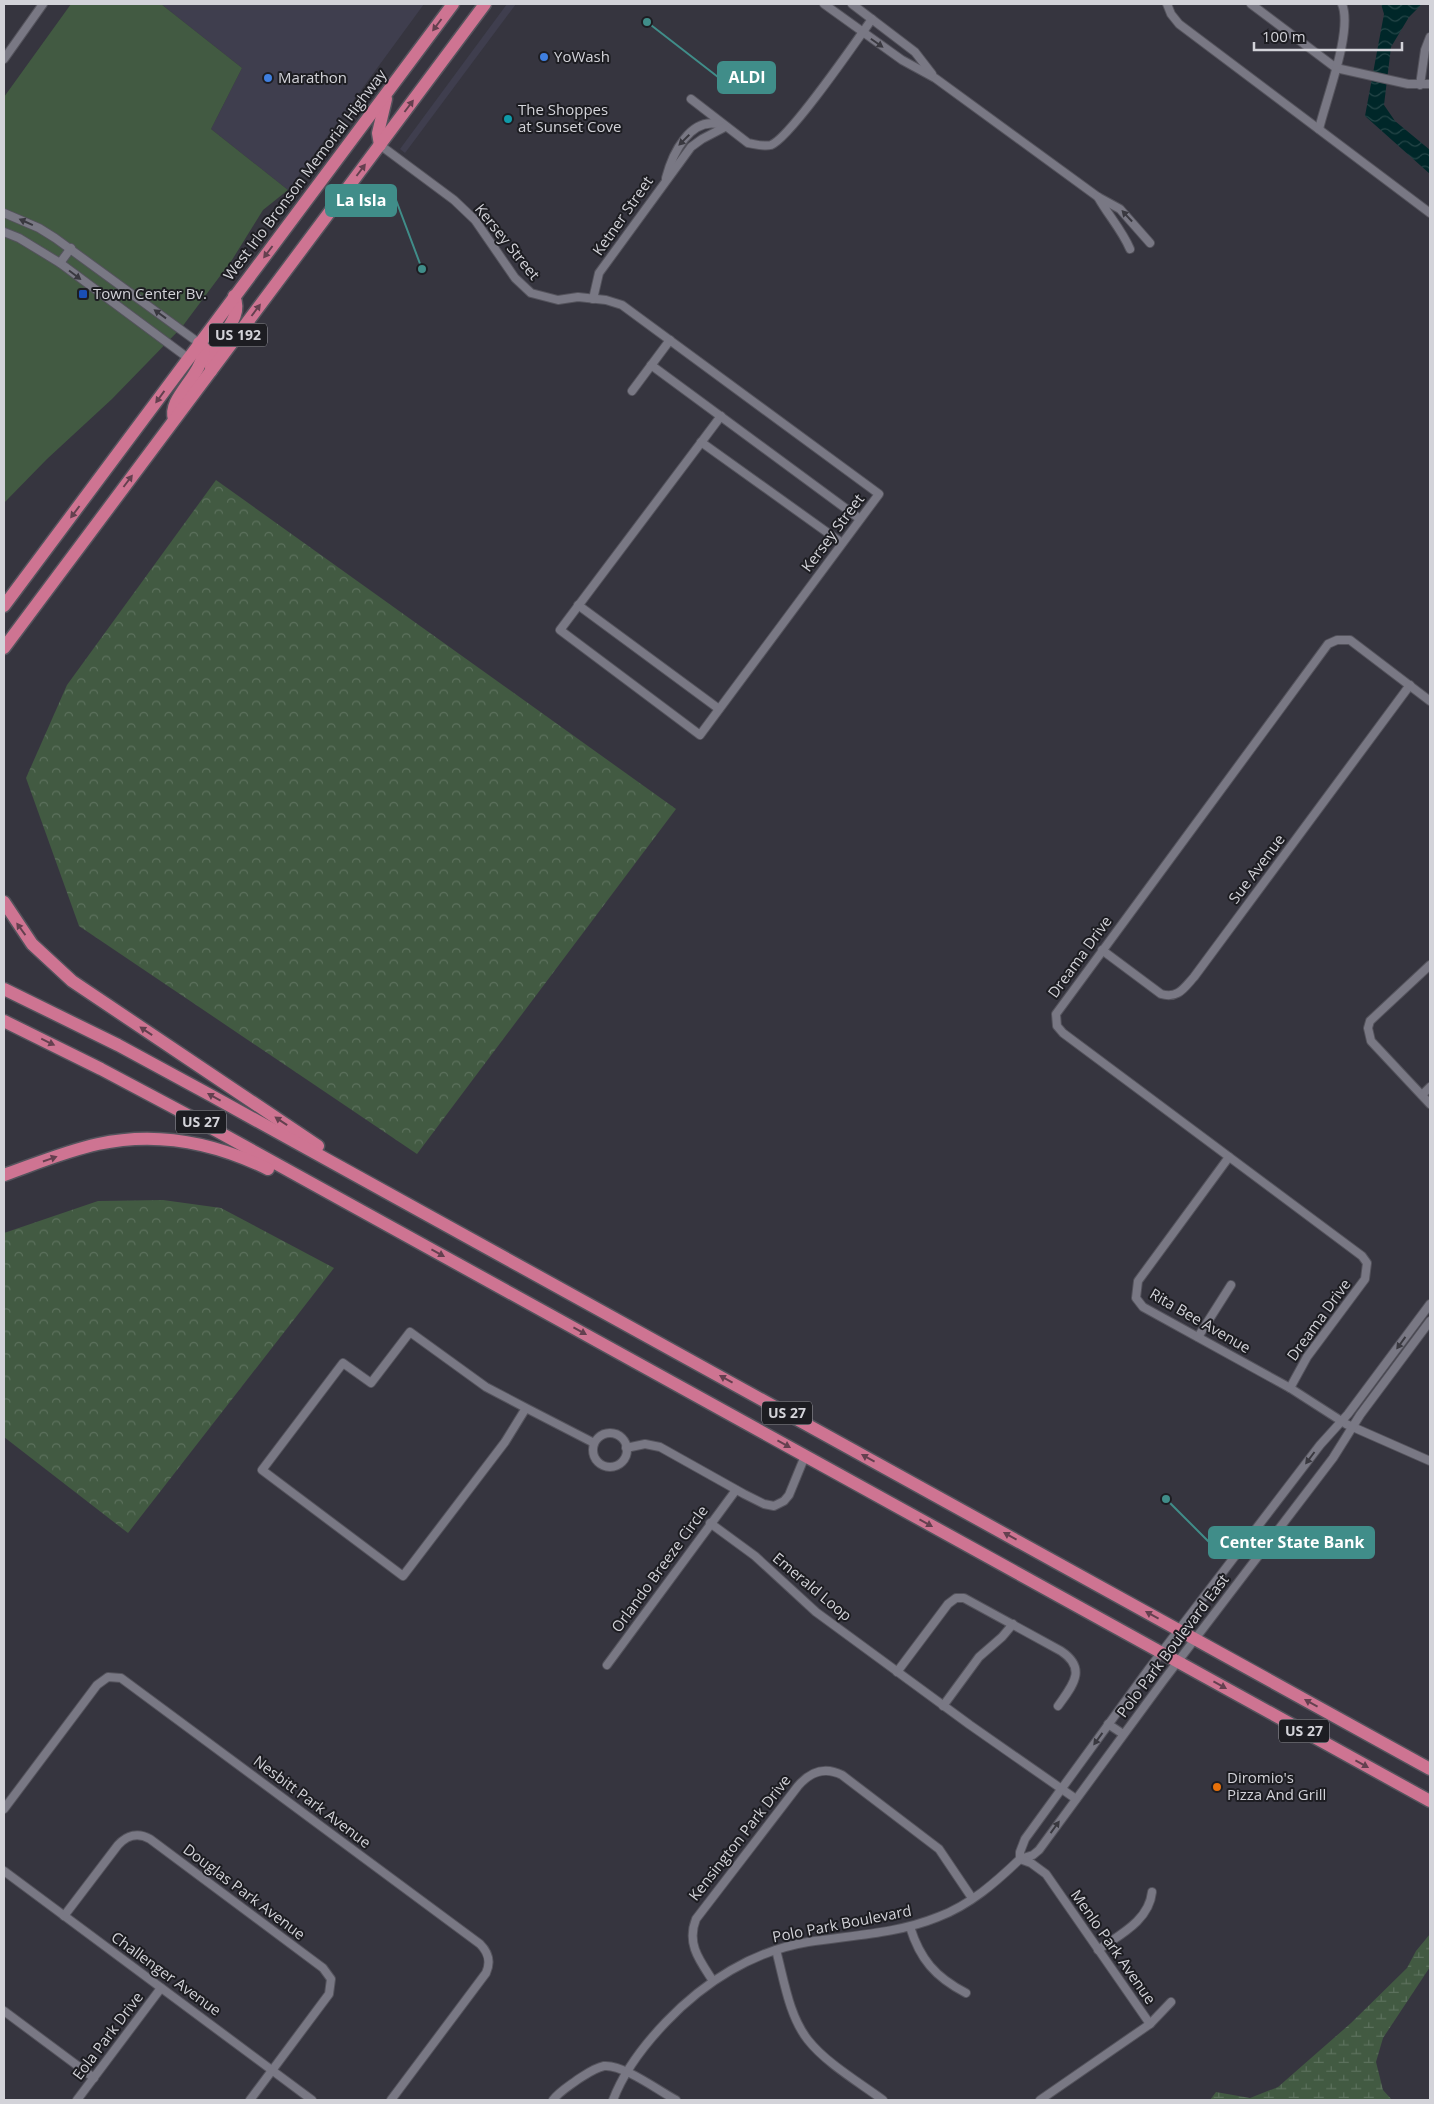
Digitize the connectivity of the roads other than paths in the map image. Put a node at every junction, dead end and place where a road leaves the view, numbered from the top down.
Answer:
1 (43, 4) edge
2 (453, 4) edge
3 (485, 4) edge
4 (824, 4) edge
5 (852, 4) edge
6 (1167, 4) edge
7 (1251, 4) edge
8 (1342, 4) edge
9 (872, 19) junction
10 (862, 32) junction
11 (1430, 37) edge
12 (4, 59) edge
13 (1336, 68) junction
14 (935, 78) junction
15 (1430, 84) edge
16 (1420, 85) junction
17 (388, 92) junction
18 (691, 98) dead end
19 (725, 127) junction
20 (1319, 129) junction
21 (380, 145) junction
22 (664, 183) junction
23 (1098, 197) junction
24 (4, 213) edge
25 (1430, 213) edge
26 (4, 232) edge
27 (1150, 243) dead end
28 (71, 248) junction
29 (1130, 249) dead end
30 (60, 263) junction
31 (234, 296) junction
32 (594, 299) junction
33 (670, 340) junction
34 (199, 342) junction
35 (188, 358) junction
36 (652, 365) junction
37 (211, 371) junction
38 (632, 391) dead end
39 (721, 416) junction
40 (174, 419) junction
41 (701, 442) junction
42 (860, 519) junction
43 (842, 543) junction
44 (43, 595) junction
45 (578, 605) junction
46 (4, 606) edge
47 (4, 648) edge
48 (4, 657) edge
49 (1410, 685) junction
50 (1430, 701) edge
51 (719, 709) junction
52 (4, 902) edge
53 (1102, 950) junction
54 (1430, 965) edge
55 (4, 989) edge
56 (4, 1021) edge
57 (1430, 1087) edge
58 (1422, 1095) junction
59 (1430, 1104) edge
60 (1229, 1157) junction
61 (4, 1175) edge
62 (380, 1188) junction
63 (395, 1230) junction
64 (1231, 1285) dead end
65 (1430, 1304) edge
66 (1430, 1321) edge
67 (1198, 1337) junction
68 (1290, 1388) junction
69 (526, 1408) junction
70 (1347, 1424) junction
71 (594, 1443) junction
72 (626, 1448) junction
73 (805, 1456) junction
74 (1430, 1461) edge
75 (736, 1490) junction
76 (710, 1523) junction
77 (1013, 1624) junction
78 (1179, 1630) junction
79 (1195, 1638) junction
80 (1161, 1653) junction
81 (1178, 1662) junction
82 (607, 1664) dead end
83 (897, 1672) junction
84 (943, 1706) junction
85 (1058, 1706) dead end
86 (1108, 1724) junction
87 (1123, 1734) junction
88 (1430, 1769) edge
89 (1062, 1788) junction
90 (1076, 1799) junction
91 (1430, 1801) edge
92 (4, 1809) edge
93 (1038, 1850) junction
94 (1020, 1859) junction
95 (1042, 1870) junction
96 (4, 1871) edge
97 (1152, 1892) dead end
98 (972, 1898) junction
99 (64, 1916) junction
100 (910, 1927) junction
101 (776, 1950) junction
102 (1098, 1950) junction
103 (713, 1981) junction
104 (161, 1988) junction
105 (966, 1993) dead end
106 (1171, 2002) dead end
107 (4, 2011) edge
108 (1150, 2024) junction
109 (272, 2071) junction
110 (626, 2072) junction
111 (94, 2078) junction
112 (77, 2100) edge
113 (250, 2100) edge
114 (312, 2100) edge
115 (391, 2100) edge
116 (554, 2100) edge
117 (613, 2100) edge
118 (676, 2100) edge
119 (883, 2100) edge
120 (1040, 2100) edge

1 - 12 street
2 -> 17 highway, West Irlo Bronson Memorial Highway / US 192
21 -> 3 highway, US 192
4 - 10 street
5 - 9 street
6 - 20 street
7 - 13 street
8 - 13 street
9 - 10 street
9 - 14 street
10 -> 14 street
10 - 19 street
11 - 16 street
13 - 16 street
13 - 20 street
14 - 23 street
15 - 16 street
17 - 21 highway
17 -> 31 highway, West Irlo Bronson Memorial Highway / US 192
18 - 19 street
19 - 22 street
19 -> 22 street, Ketner Street
20 - 25 street
21 - 32 street, Kersey Street
37 -> 21 highway, US 192
22 - 32 street, Ketner Street
27 -> 23 street
23 - 29 street
28 -> 24 street
26 - 30 street
28 - 30 street
34 -> 28 street
30 -> 35 street
31 - 34 highway, West Irlo Bronson Memorial Highway / US 192
31 - 37 highway
32 - 33 street, Kersey Street
33 - 36 street
33 - 42 street, Kersey Street
34 - 35 highway, West Irlo Bronson Memorial Highway / US 192
34 - 40 highway
35 -> 46 highway, West Irlo Bronson Memorial Highway / US 192
36 - 38 street
36 - 39 street
37 - 40 highway, US 192
39 - 41 street, Kersey Street
39 - 42 street
44 -> 40 highway, US 192
41 - 43 street
41 - 45 street, Kersey Street
42 - 43 street, Kersey Street
43 - 51 street, Kersey Street
44 - 47 highway
44 - 48 highway
45 - 51 street
45 - 51 street, Kersey Street
49 - 50 street, Dreama Drive
49 - 53 street, Sue Avenue
49 - 53 street, Dreama Drive
62 -> 52 highway
53 - 60 street, Dreama Drive
54 - 58 street
62 -> 55 highway, US 27
56 -> 63 highway, US 27
57 - 58 street
58 - 59 street
60 - 67 street, Rita Bee Avenue
60 - 68 street, Dreama Drive
61 -> 63 highway
78 -> 62 highway, US 27
63 -> 73 highway, US 27
64 - 67 street
65 -> 70 street, Polo Park Boulevard East
66 - 70 street, Polo Park Boulevard East
67 - 68 street, Rita Bee Avenue
68 - 70 street, Rita Bee Avenue
69 - 69 street
69 - 71 street
70 - 74 street, Rita Bee Avenue
70 -> 78 street, Polo Park Boulevard East
70 - 79 street, Polo Park Boulevard East
71 - 72 street
71 - 72 street
72 - 75 street
73 - 75 street
73 -> 80 highway, US 27
75 - 76 street, Orlando Breeze Circle
76 - 82 street, Orlando Breeze Circle
76 - 83 street, Emerald Loop
77 - 83 street
77 - 84 street
77 - 85 street
78 - 79 highway, US 27
78 - 80 street, Polo Park Boulevard
79 - 81 street, Polo Park Boulevard East
88 -> 79 highway, US 27
80 - 81 highway, US 27
80 - 86 street, Polo Park Boulevard
81 - 87 street, Polo Park Boulevard East
81 -> 91 highway, US 27
83 - 84 street, Emerald Loop
84 - 89 street, Emerald Loop
86 - 87 street
86 -> 89 street, Polo Park Boulevard
87 - 90 street, Polo Park Boulevard East
89 - 90 street, Emerald Loop
89 - 94 street, Polo Park Boulevard
93 -> 90 street, Polo Park Boulevard East
92 - 115 street, Nesbitt Park Avenue
93 - 94 street, Polo Park Boulevard East
93 - 95 street
94 - 95 street, Menlo Park Avenue
94 - 98 street, Polo Park Boulevard
95 - 102 street, Menlo Park Avenue
96 - 99 street, Challenger Avenue
97 - 102 street
98 - 100 street, Polo Park Boulevard
98 - 103 street, Kensington Park Drive
99 - 104 street, Challenger Avenue
99 - 109 street, Douglas Park Avenue
100 - 101 street, Polo Park Boulevard
100 - 105 street
101 - 103 street, Polo Park Boulevard
101 - 119 street
102 - 108 street, Menlo Park Avenue
103 - 110 street, Polo Park Boulevard
104 - 109 street, Challenger Avenue
104 - 111 street, Eola Park Drive
106 - 108 street
107 - 111 street
108 - 120 street, Menlo Park Avenue
109 - 113 street
109 - 114 street, Challenger Avenue
110 - 116 street
110 - 117 street, Polo Park Boulevard
110 - 118 street
111 - 112 street, Eola Park Drive

